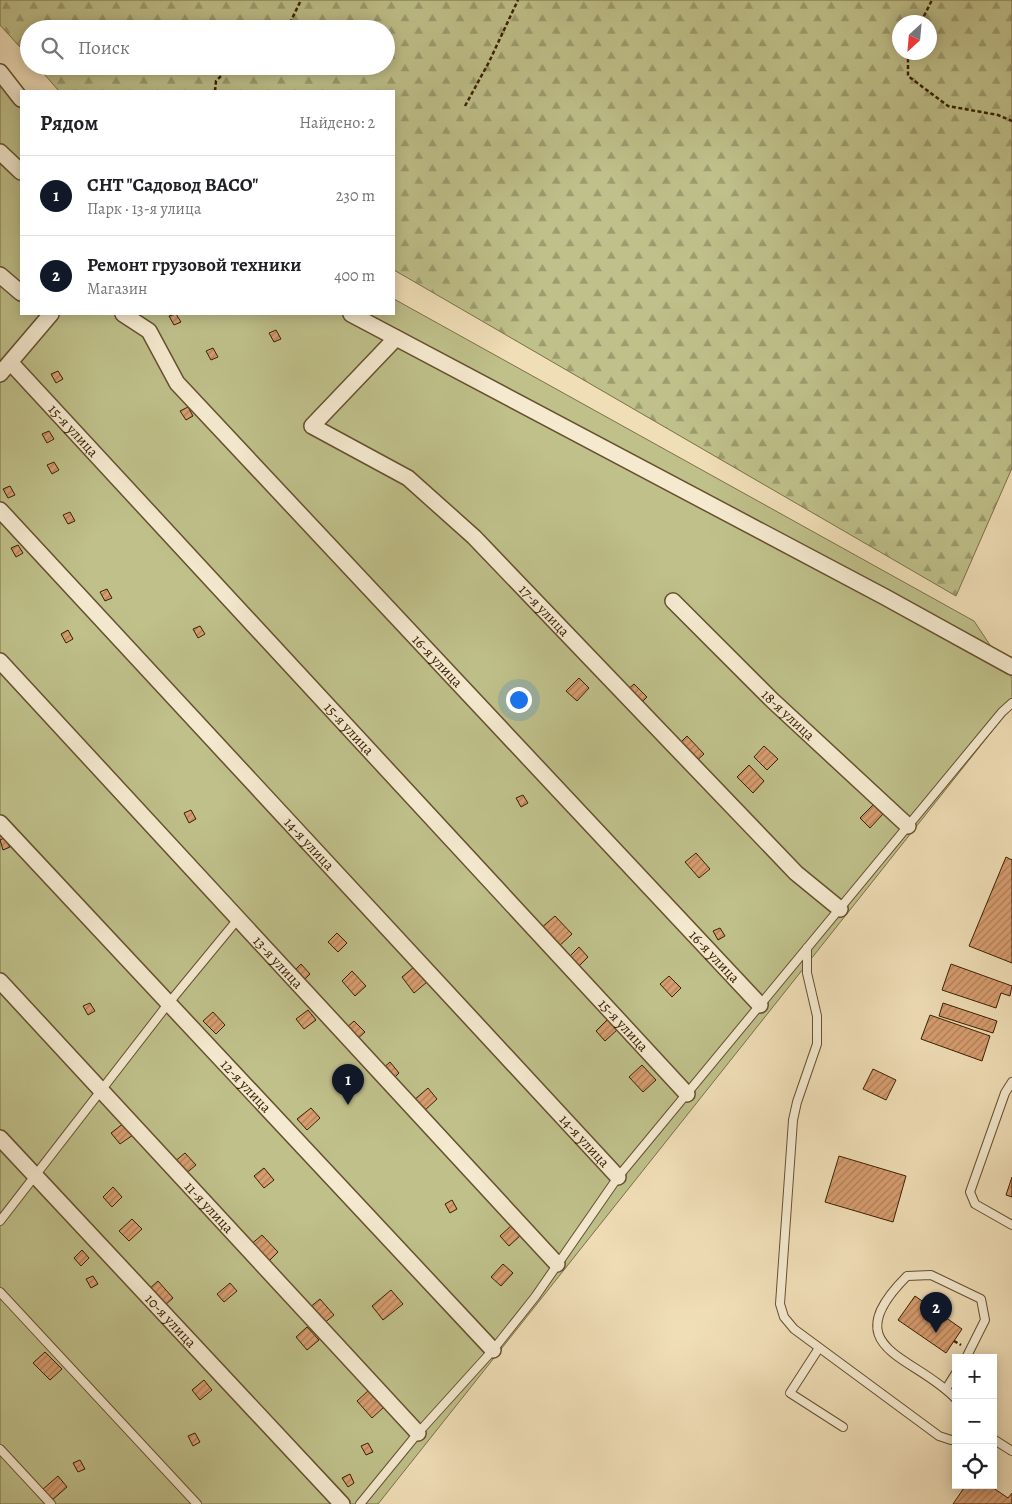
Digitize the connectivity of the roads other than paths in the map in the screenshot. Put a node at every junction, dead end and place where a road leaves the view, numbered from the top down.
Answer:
1 (0, 72) edge
2 (20, 97) edge
3 (0, 152) edge
4 (20, 171) edge
5 (0, 275) edge
6 (20, 291) edge
7 (48, 315) edge
8 (125, 315) edge
9 (352, 315) edge
10 (396, 338) junction
11 (11, 363) junction
12 (0, 374) edge
13 (0, 510) edge
14 (673, 601) dead end
15 (0, 661) edge
16 (1012, 667) edge
17 (1012, 703) edge
18 (0, 823) edge
19 (908, 826) junction
20 (840, 909) junction
21 (238, 919) junction
22 (808, 948) junction
23 (0, 981) edge
24 (168, 1004) junction
25 (760, 1005) junction
26 (1012, 1082) edge
27 (102, 1091) junction
28 (687, 1094) junction
29 (0, 1138) edge
30 (36, 1176) junction
31 (618, 1177) junction
32 (0, 1221) edge
33 (1012, 1225) edge
34 (556, 1264) junction
35 (0, 1292) edge
36 (820, 1348) junction
37 (492, 1350) junction
38 (968, 1354) edge
39 (952, 1379) edge
40 (946, 1389) junction
41 (955, 1399) edge
42 (843, 1428) dead end
43 (418, 1433) junction
44 (952, 1440) edge
45 (997, 1442) edge
46 (0, 1449) edge
47 (1012, 1452) edge
48 (51, 1504) edge
49 (197, 1504) edge
50 (342, 1504) edge
51 (360, 1504) edge

1 - 2 street
3 - 4 street
5 - 6 street
7 - 11 street
8 - 25 street, 16-я улица
9 - 10 street
10 - 16 street
10 - 20 street, 17-я улица
11 - 12 street
11 - 28 street, 15-я улица
13 - 31 street, 14-я улица
14 - 19 street, 18-я улица
15 - 21 street, 13-я улица
17 - 19 lane
18 - 24 street, 12-я улица
19 - 20 lane
20 - 22 lane
21 - 24 lane
21 - 34 street, 13-я улица
22 - 25 lane
22 - 36 lane
23 - 27 street, 11-я улица
24 - 27 lane
24 - 37 street, 12-я улица
25 - 28 lane
26 - 33 lane
27 - 30 lane
27 - 43 street, 11-я улица
28 - 31 lane
29 - 30 street, 10-я улица
30 - 32 lane
30 - 50 street, 10-я улица
31 - 34 lane
34 - 37 lane
35 - 49 lane
36 - 42 lane
36 - 44 lane
37 - 43 lane
38 - 40 lane
39 - 40 lane
40 - 41 lane
43 - 51 lane
45 - 47 lane
46 - 48 lane

